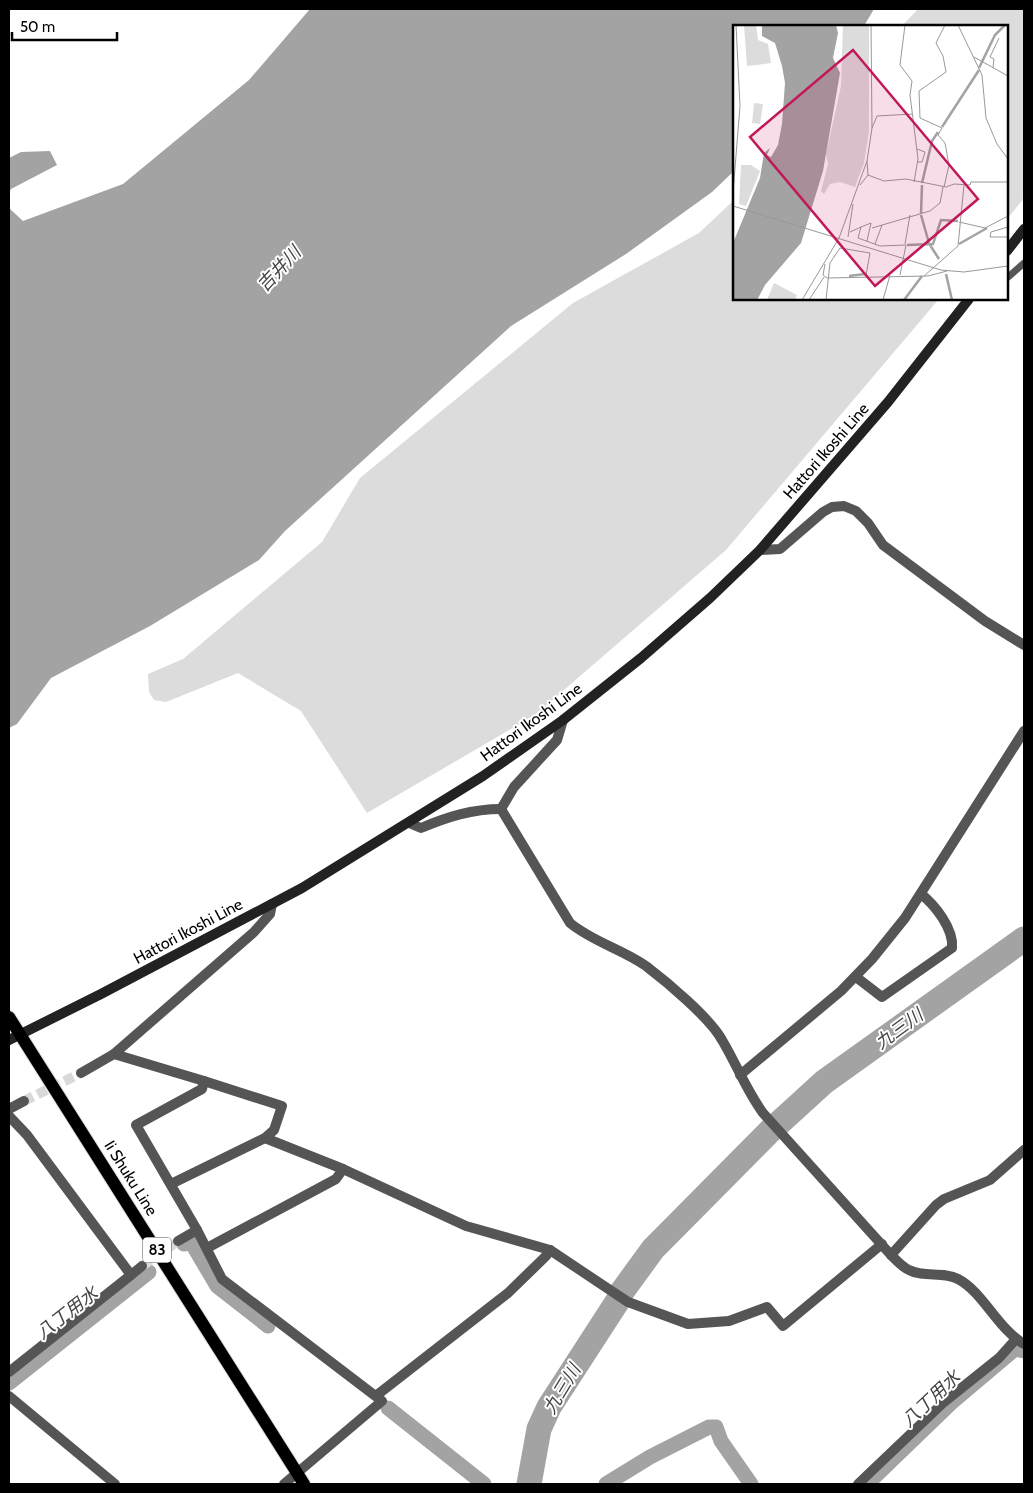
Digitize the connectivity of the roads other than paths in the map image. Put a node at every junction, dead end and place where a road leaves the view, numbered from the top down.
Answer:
1 (1024, 229) edge
2 (1008, 250) edge
3 (1024, 263) edge
4 (1008, 277) edge
5 (968, 300) edge
6 (760, 550) junction
7 (1024, 645) edge
8 (563, 720) junction
9 (1024, 731) edge
10 (501, 809) junction
11 (409, 823) junction
12 (921, 894) junction
13 (272, 904) junction
14 (856, 977) junction
15 (9, 1017) edge
16 (22, 1035) junction
17 (9, 1040) edge
18 (114, 1054) junction
19 (81, 1073) tunnel mouth
20 (740, 1075) junction
21 (204, 1080) junction
22 (24, 1101) tunnel mouth
23 (9, 1109) edge
24 (9, 1116) edge
25 (265, 1138) junction
26 (1024, 1150) edge
27 (343, 1169) junction
28 (171, 1184) junction
29 (197, 1230) junction
30 (178, 1241) tunnel mouth
31 (882, 1244) junction
32 (206, 1248) junction
33 (550, 1250) junction
34 (891, 1255) junction
35 (142, 1266) tunnel mouth
36 (131, 1276) junction
37 (1020, 1342) edge
38 (9, 1372) edge
39 (377, 1395) junction
40 (9, 1396) edge
41 (301, 1479) edge
42 (115, 1484) edge
43 (284, 1484) edge
44 (858, 1484) edge

1 - 2 main road
3 - 4 lane
5 - 6 main road, Hattori Ikoshi Line
6 - 7 street
6 - 8 main road, Hattori Ikoshi Line
8 - 10 street
8 - 11 main road, Hattori Ikoshi Line
9 - 12 street
10 - 11 street
10 - 20 street
11 - 13 main road, Hattori Ikoshi Line
12 - 14 street
12 - 14 street
13 - 16 main road, Hattori Ikoshi Line
13 - 18 street
14 - 20 street
15 - 16 main road, Ii Shuku Line / 83
16 - 17 main road, Hattori Ikoshi Line
16 - 41 main road, Ii Shuku Line / 83
18 - 19 street
18 - 21 street
20 - 31 street
21 - 25 street
21 - 28 street
22 - 23 street
24 - 36 street
25 - 27 street
25 - 28 street
26 - 34 street
27 - 32 street
27 - 33 street
28 - 29 street
29 - 30 street
29 - 32 street
31 - 33 street
31 - 34 street
32 - 39 street
33 - 39 street
34 - 37 street
35 - 36 street
36 - 38 street
37 - 44 street
39 - 41 street
40 - 42 street
41 - 43 street

